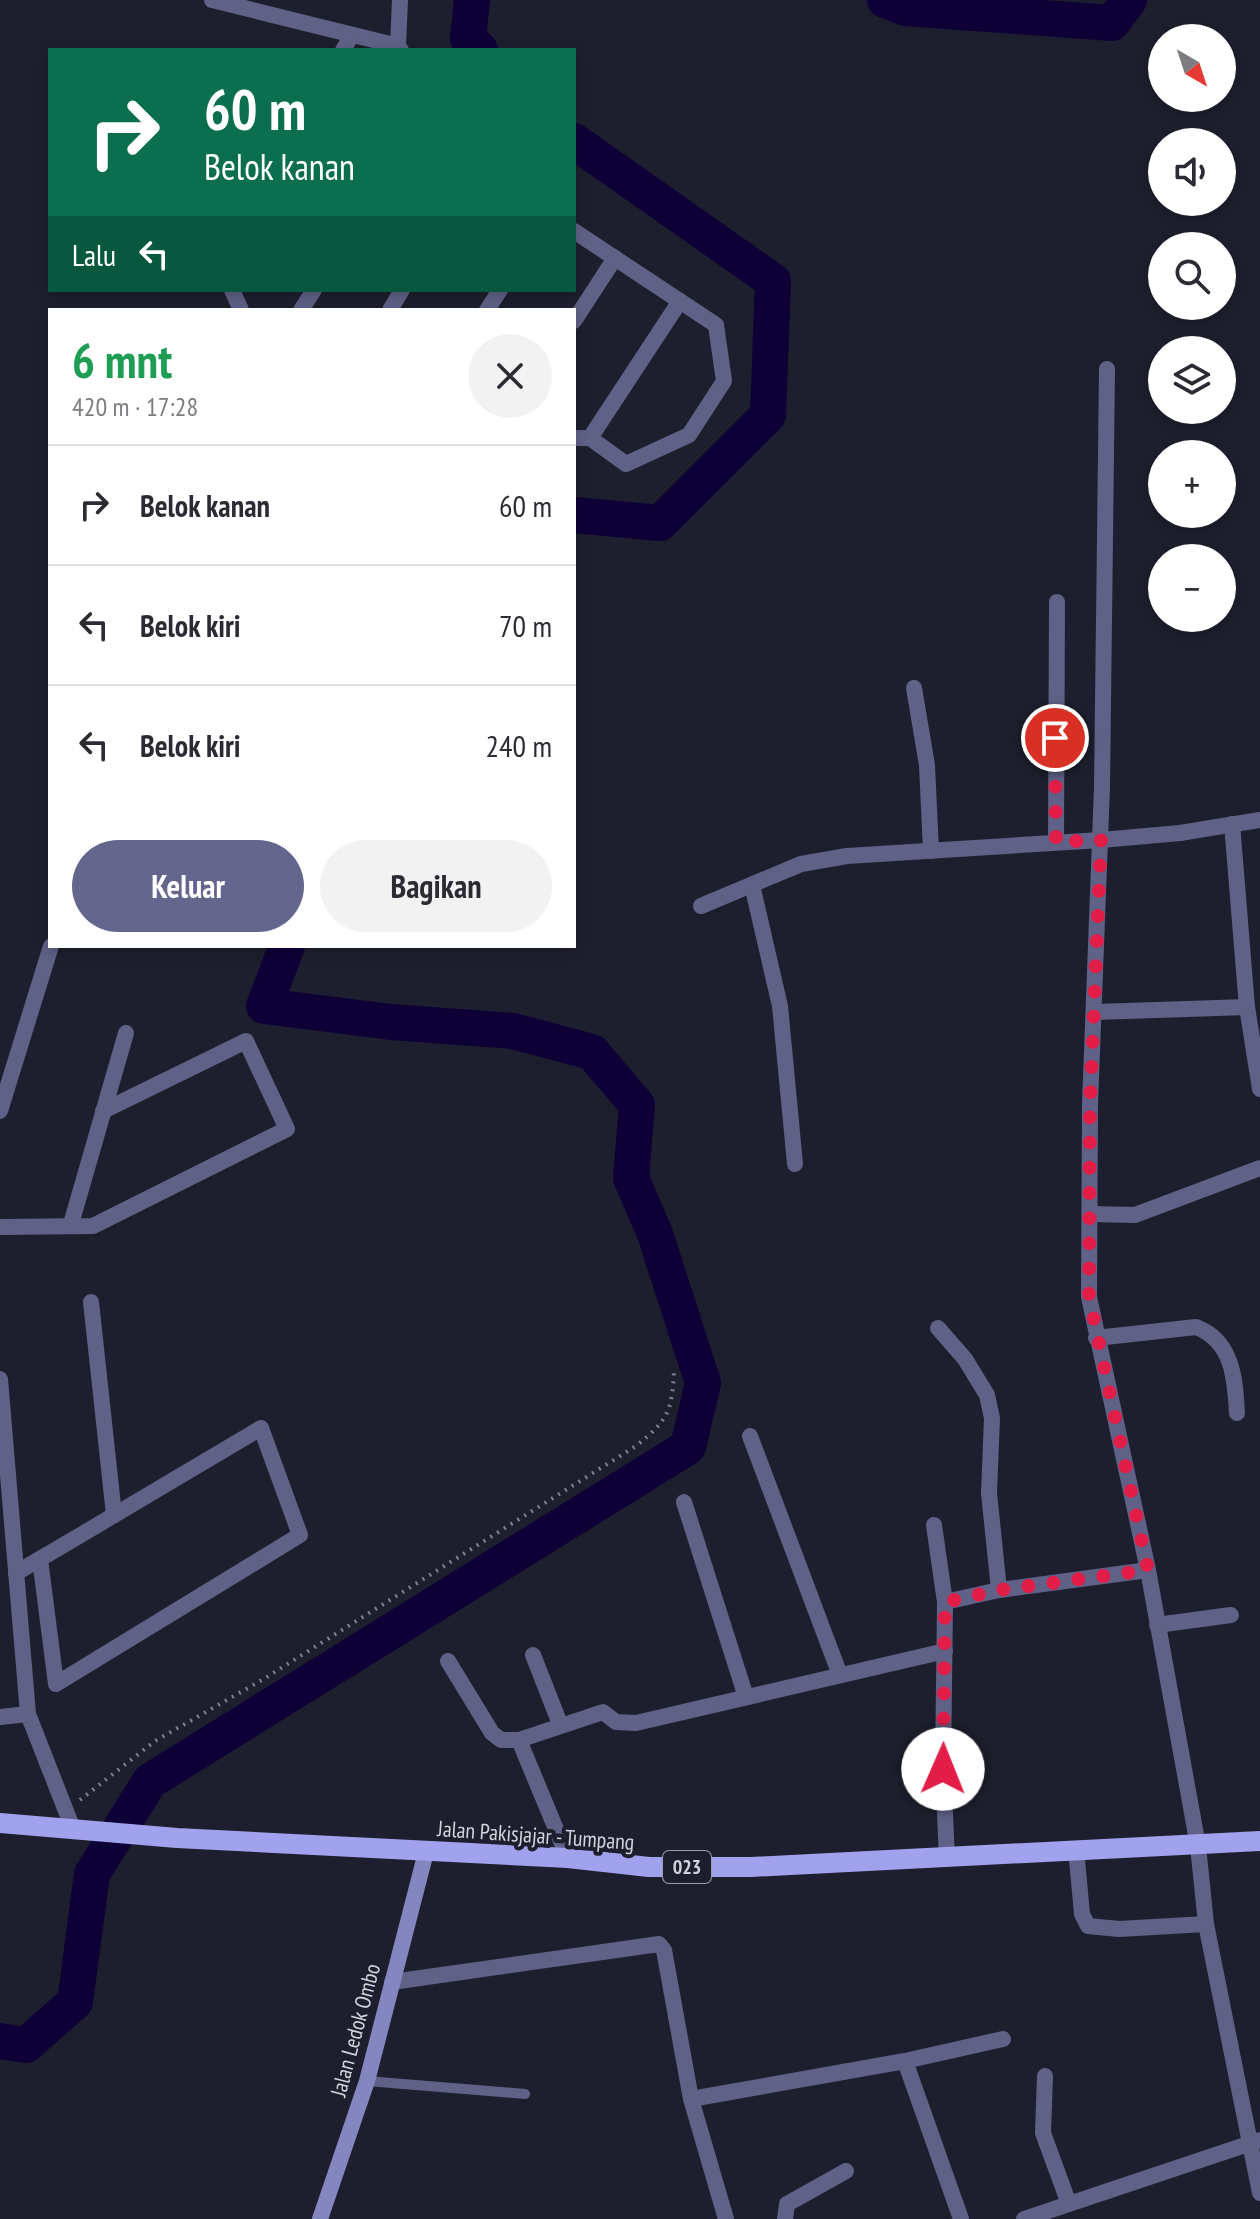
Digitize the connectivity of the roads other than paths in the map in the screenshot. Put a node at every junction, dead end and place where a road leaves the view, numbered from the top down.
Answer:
1 (212, 0) edge
2 (400, 0) edge
3 (347, 43) edge
4 (399, 48) edge
5 (576, 232) edge
6 (615, 258) junction
7 (680, 301) junction
8 (576, 318) edge
9 (1107, 369) dead end
10 (582, 438) edge
11 (1057, 602) dead end
12 (914, 688) dead end
13 (1260, 820) edge
14 (1232, 824) junction
15 (1101, 840) junction
16 (1056, 842) junction
17 (931, 851) junction
18 (752, 885) junction
19 (701, 906) dead end
20 (50, 948) edge
21 (1247, 1007) junction
22 (1096, 1012) junction
23 (126, 1033) dead end
24 (1260, 1089) edge
25 (0, 1111) edge
26 (103, 1111) junction
27 (795, 1164) dead end
28 (1260, 1168) edge
29 (1090, 1214) junction
30 (71, 1224) junction
31 (0, 1227) edge
32 (91, 1302) dead end
33 (938, 1328) dead end
34 (1096, 1338) junction
35 (0, 1379) edge
36 (1237, 1413) dead end
37 (750, 1436) dead end
38 (4, 1462) edge
39 (684, 1502) dead end
40 (114, 1515) junction
41 (934, 1525) dead end
42 (40, 1559) junction
43 (1148, 1570) junction
44 (16, 1573) junction
45 (999, 1590) junction
46 (18, 1599) junction
47 (0, 1600) edge
48 (945, 1602) junction
49 (1231, 1615) dead end
50 (1157, 1625) junction
51 (945, 1651) junction
52 (533, 1655) dead end
53 (448, 1661) dead end
54 (840, 1675) junction
55 (746, 1697) junction
56 (28, 1714) junction
57 (0, 1717) edge
58 (560, 1724) junction
59 (519, 1740) junction
60 (0, 1823) edge
61 (68, 1828) junction
62 (1260, 1841) edge
63 (1198, 1846) junction
64 (1076, 1849) junction
65 (426, 1852) junction
66 (568, 1858) junction
67 (947, 1859) junction
68 (1206, 1924) junction
69 (392, 1982) junction
70 (1003, 2039) dead end
71 (905, 2061) junction
72 (1045, 2076) dead end
73 (367, 2081) junction
74 (525, 2094) dead end
75 (691, 2099) junction
76 (1255, 2142) edge
77 (846, 2171) dead end
78 (1260, 2193) edge
79 (1069, 2204) junction
80 (320, 2219) edge
81 (726, 2219) edge
82 (785, 2219) edge
83 (961, 2219) edge
84 (1024, 2219) edge

1 - 3 street
2 - 4 street
3 - 4 street
5 - 6 street
6 - 7 street
6 - 8 street
7 - 10 street
7 - 10 street
9 - 15 street
11 - 16 street
12 - 17 street
13 - 14 street
14 - 15 street
14 - 21 street
15 - 16 street
15 - 22 street
16 - 17 street
17 - 18 street
18 - 19 street
18 - 27 street
20 - 25 street
21 - 22 street
21 - 24 street
22 - 29 street
23 - 26 street
26 - 30 street
26 - 30 street
28 - 29 street
29 - 34 street
30 - 31 street
32 - 40 street
33 - 45 street
34 - 36 street
34 - 43 street
35 - 38 street
37 - 54 street
38 - 44 street
39 - 55 street
40 - 42 street
40 - 42 street
41 - 48 street
42 - 44 street
43 - 45 street
43 - 50 street
44 - 46 street
45 - 48 street
46 - 47 street
46 - 56 street
48 - 51 street
49 - 50 street
50 - 63 street
51 - 54 street
51 - 67 street
52 - 58 street
53 - 59 street
54 - 55 street
55 - 58 street
56 - 57 street
56 - 61 street
58 - 59 street
59 - 66 street
60 - 61 main road, Jalan Pakisjajar - Tumpang / 023
61 - 65 main road, Jalan Pakisjajar - Tumpang / 023
62 - 63 main road, Jalan Pakisjajar - Tumpang / 023
63 - 64 main road, Jalan Pakisjajar - Tumpang / 023
63 - 68 street
64 - 67 main road, Jalan Pakisjajar - Tumpang / 023
64 - 68 street
65 - 66 main road, Jalan Pakisjajar - Tumpang / 023
65 - 69 street, Jalan Ledok Ombo
66 - 67 main road, Jalan Pakisjajar - Tumpang / 023
68 - 76 street
69 - 73 street, Jalan Ledok Ombo
69 - 75 street
70 - 71 street
71 - 75 street
71 - 83 street
72 - 79 street
73 - 74 lane
73 - 80 street, Jalan Ledok Ombo
75 - 81 street
76 - 78 street
76 - 79 street
77 - 82 street
79 - 84 street

